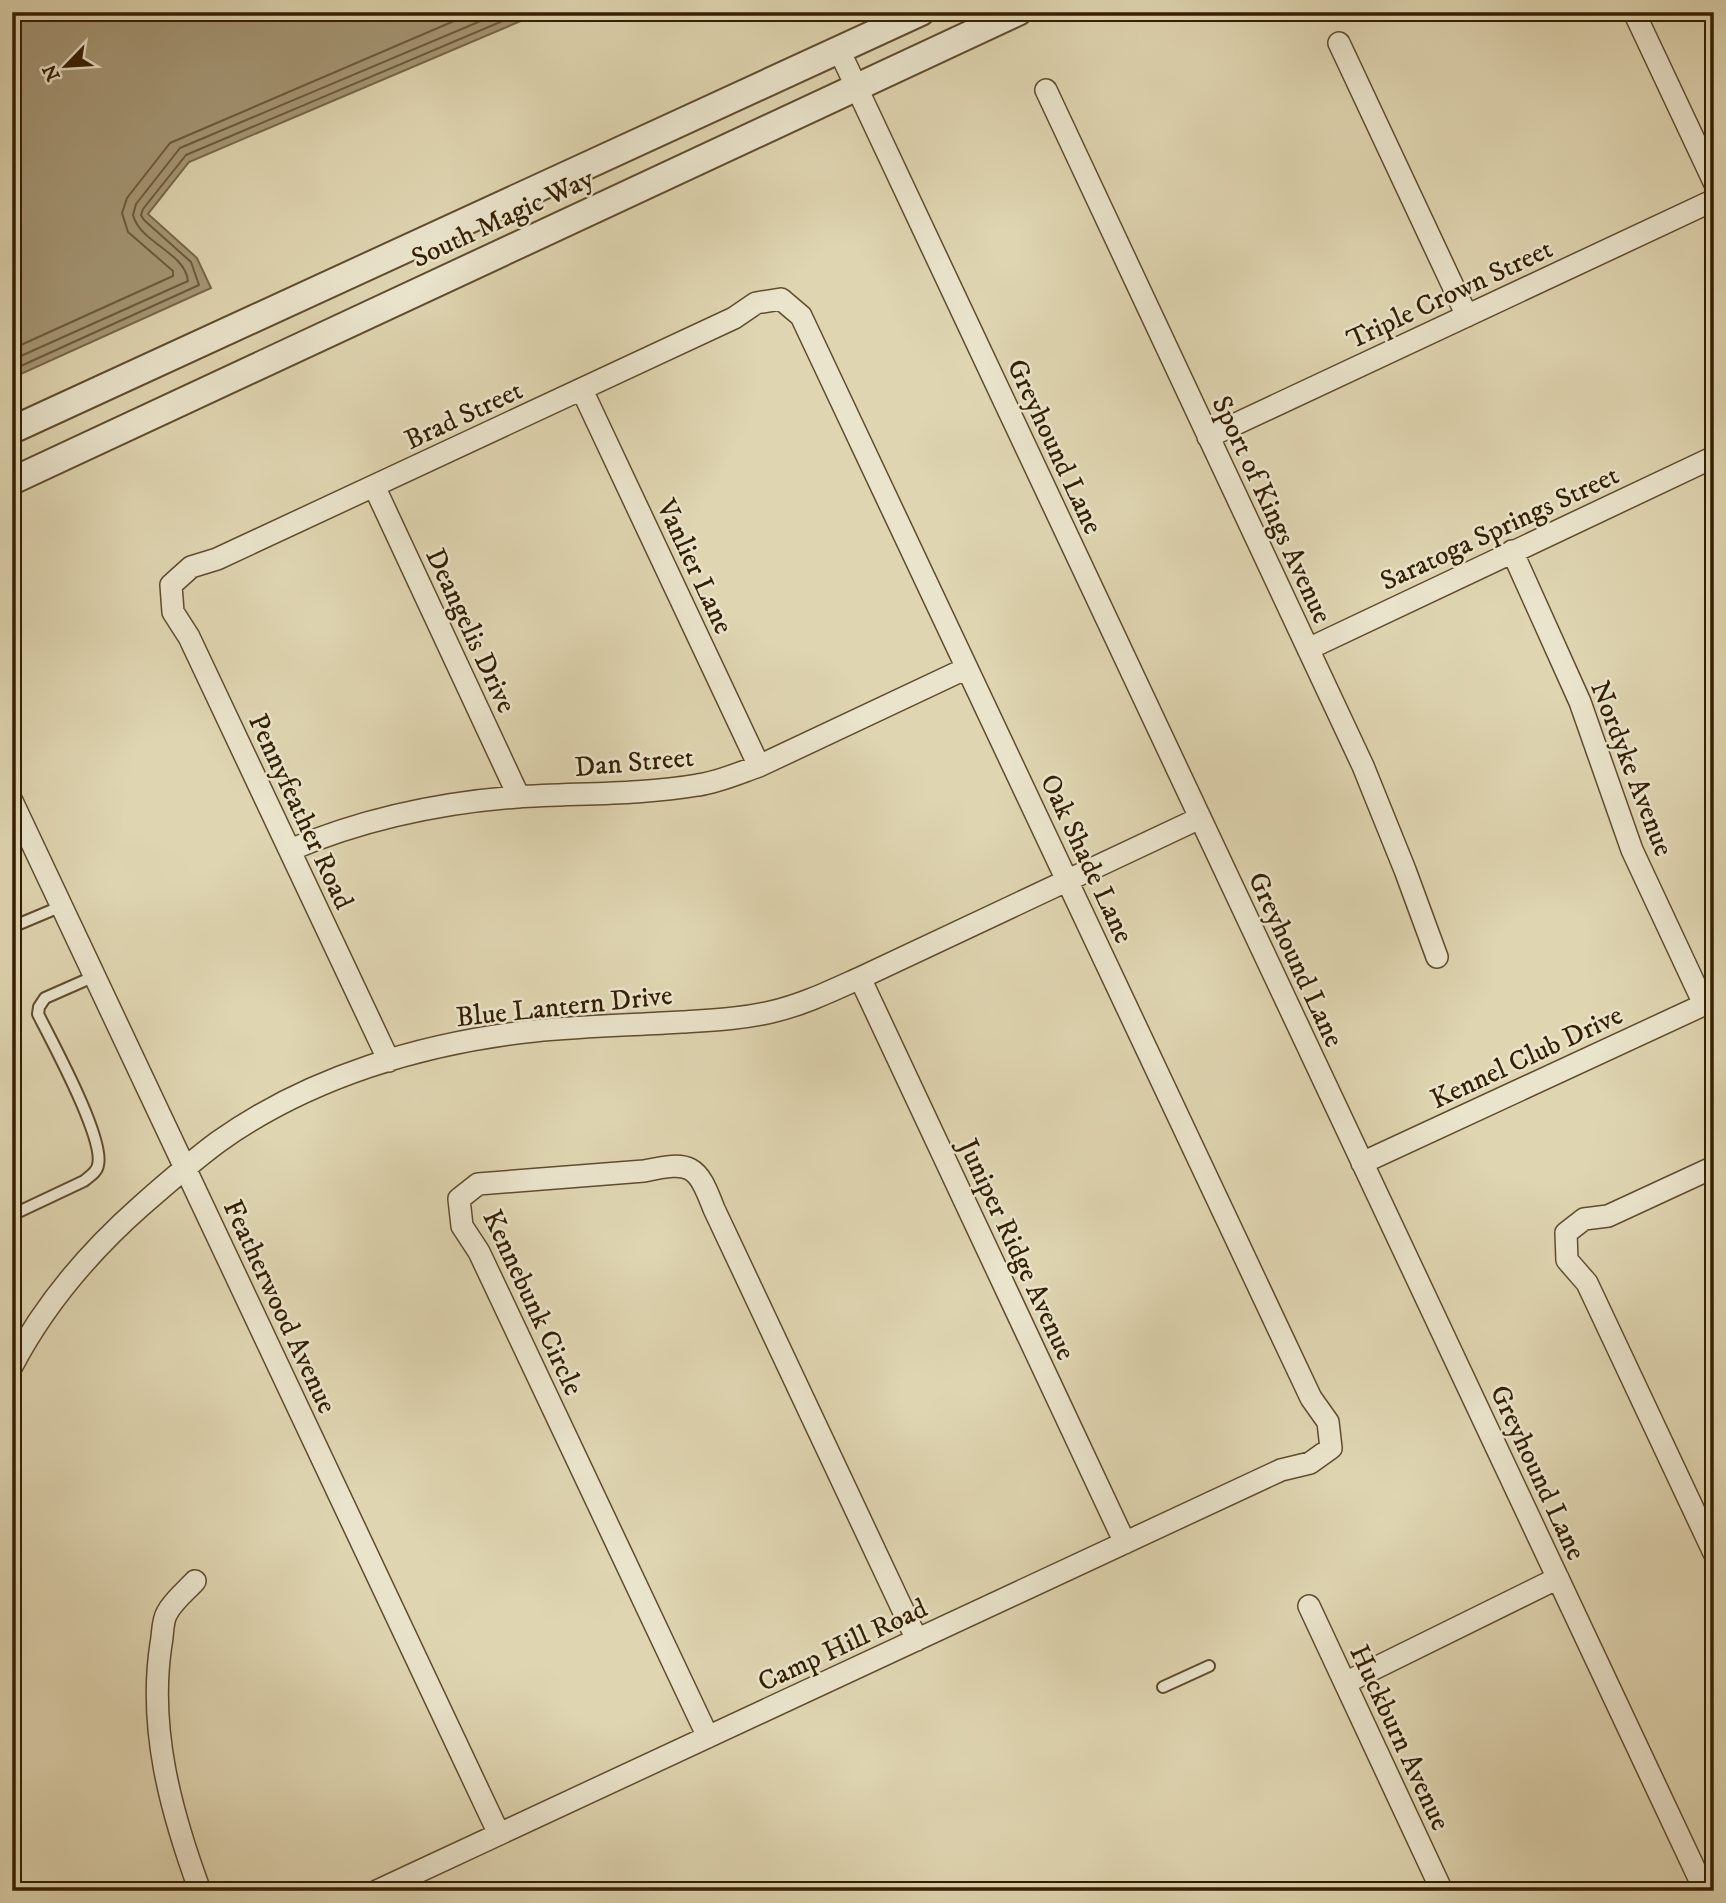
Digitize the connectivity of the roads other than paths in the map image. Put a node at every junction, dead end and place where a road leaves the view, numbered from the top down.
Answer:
1 (921, 12) edge
2 (1018, 12) edge
3 (1634, 12) edge
4 (1339, 43) dead end
5 (839, 50) junction
6 (856, 87) junction
7 (1045, 90) dead end
8 (1714, 182) edge
9 (1714, 200) edge
10 (781, 299) joint
11 (1466, 316) junction
12 (582, 390) junction
13 (12, 430) edge
14 (1208, 437) junction
15 (1711, 464) edge
16 (12, 481) edge
17 (374, 486) junction
18 (1512, 551) junction
19 (171, 585) joint
20 (1308, 649) junction
21 (967, 668) junction
22 (759, 766) junction
23 (519, 797) junction
24 (12, 801) edge
25 (1200, 818) junction
26 (17, 823) edge
27 (290, 850) junction
28 (1068, 881) junction
29 (62, 906) junction
30 (12, 927) edge
31 (1437, 957) dead end
32 (95, 976) junction
33 (860, 978) junction
34 (1710, 1003) edge
35 (389, 1061) junction
36 (1363, 1163) junction
37 (1714, 1167) edge
38 (185, 1168) junction
39 (12, 1215) edge
40 (12, 1223) edge
41 (12, 1235) edge
42 (12, 1366) edge
43 (1331, 1448) joint
44 (1125, 1543) junction
45 (1714, 1553) edge
46 (1558, 1578) junction
47 (195, 1581) dead end
48 (1309, 1606) dead end
49 (916, 1640) junction
50 (1209, 1666) dead end
51 (1345, 1684) junction
52 (1163, 1687) dead end
53 (708, 1737) junction
54 (499, 1834) junction
55 (200, 1891) edge
56 (377, 1891) edge
57 (1443, 1891) edge
58 (1705, 1891) edge

1 - 5 street, South Magic Way
2 - 6 street, South Magic Way
3 - 8 street
4 - 11 street
5 - 6 street, Greyhound Lane
5 - 13 street, South Magic Way
6 - 16 street, South Magic Way
6 - 25 street, Greyhound Lane
7 - 14 street, Sport of Kings Avenue
9 - 11 street, Triple Crown Street
10 - 12 street, Brad Street
10 - 21 street, Oak Shade Lane
11 - 14 street, Triple Crown Street
12 - 17 street, Brad Street
12 - 22 street, Vanlier Lane
14 - 20 street, Sport of Kings Avenue
15 - 18 street, Saratoga Springs Street
17 - 19 street, Brad Street
17 - 23 street, Deangelis Drive
18 - 20 street, Saratoga Springs Street
18 - 34 street, Nordyke Avenue
19 - 27 street, Pennyfeather Road
20 - 31 street, Sport of Kings Avenue
21 - 22 street, Dan Street
21 - 28 street, Oak Shade Lane
22 - 23 street, Dan Street
23 - 27 street, Dan Street
24 - 26 street, Featherwood Avenue
25 - 28 street, Blue Lantern Drive
25 - 36 street, Greyhound Lane
26 - 29 street, Featherwood Avenue
27 - 35 street, Pennyfeather Road
28 - 33 street, Blue Lantern Drive
28 - 43 street, Oak Shade Lane
29 - 30 lane
29 - 32 street, Featherwood Avenue
32 - 38 street, Featherwood Avenue
32 - 39 lane
33 - 35 street, Blue Lantern Drive
33 - 44 street, Juniper Ridge Avenue
34 - 36 street, Kennel Club Drive
35 - 38 street, Blue Lantern Drive
36 - 46 street, Greyhound Lane
37 - 45 street
38 - 42 street, Blue Lantern Drive
38 - 54 street, Featherwood Avenue
40 - 41 lane
43 - 44 street, Camp Hill Road
44 - 49 street, Camp Hill Road
46 - 51 street
46 - 58 street, Greyhound Lane
47 - 55 street
48 - 51 street, Huckburn Avenue
49 - 53 street, Camp Hill Road
49 - 53 street, Kennebunk Circle
50 - 52 lane
51 - 57 street, Huckburn Avenue
53 - 54 street, Camp Hill Road
54 - 56 street, Camp Hill Road

